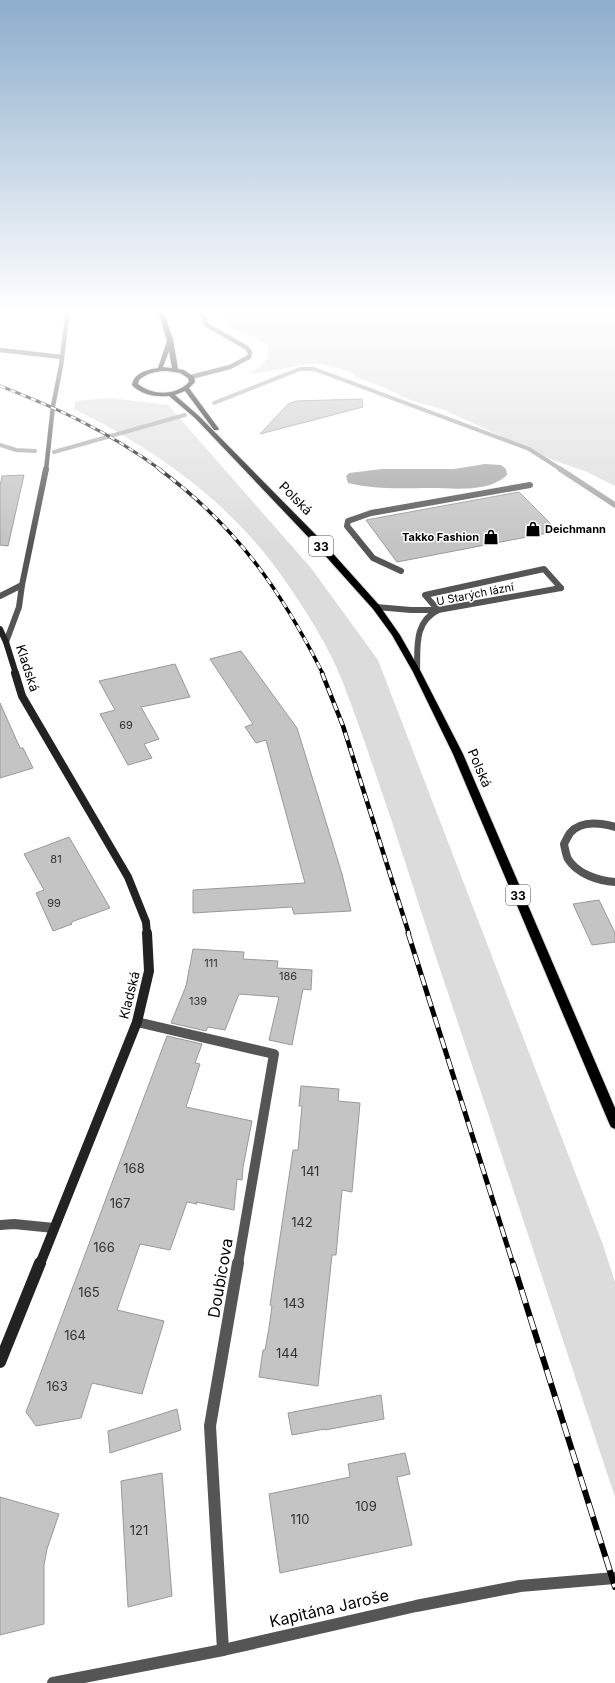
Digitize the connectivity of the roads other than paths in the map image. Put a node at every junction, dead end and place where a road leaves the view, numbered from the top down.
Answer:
1 (186, 388) edge
2 (56, 389) edge
3 (142, 389) edge
4 (184, 389) edge
5 (169, 393) junction
6 (246, 469) junction
7 (530, 485) dead end
8 (402, 571) dead end
9 (22, 585) junction
10 (0, 596) edge
11 (376, 607) junction
12 (438, 610) junction
13 (0, 629) edge
14 (6, 642) junction
15 (417, 672) junction
16 (615, 826) edge
17 (615, 882) edge
18 (137, 1022) junction
19 (615, 1123) edge
20 (0, 1226) edge
21 (54, 1228) junction
22 (0, 1362) edge
23 (613, 1578) edge
24 (223, 1650) junction
25 (53, 1683) edge

1 - 6 main road, Polská / 33
2 - 9 street, Kladská
3 - 5 main road
4 - 5 main road
5 - 6 main road, Polská / 33
6 - 11 main road, Polská / 33
7 - 8 street
9 - 10 street
9 - 14 street, Kladská
11 - 12 street
11 - 15 main road, Polská / 33
12 - 12 street, U Starých lázní
12 - 15 street, U Starých lázní
13 - 14 main road, Kladská
14 - 18 main road, Kladská
15 - 19 main road, Polská / 33
16 - 17 street
18 - 21 main road, Kladská
18 - 24 street, Doubicova
20 - 21 street
21 - 22 main road, Kladská
23 - 24 street, Kapitána Jaroše
24 - 25 street, Kapitána Jaroše

